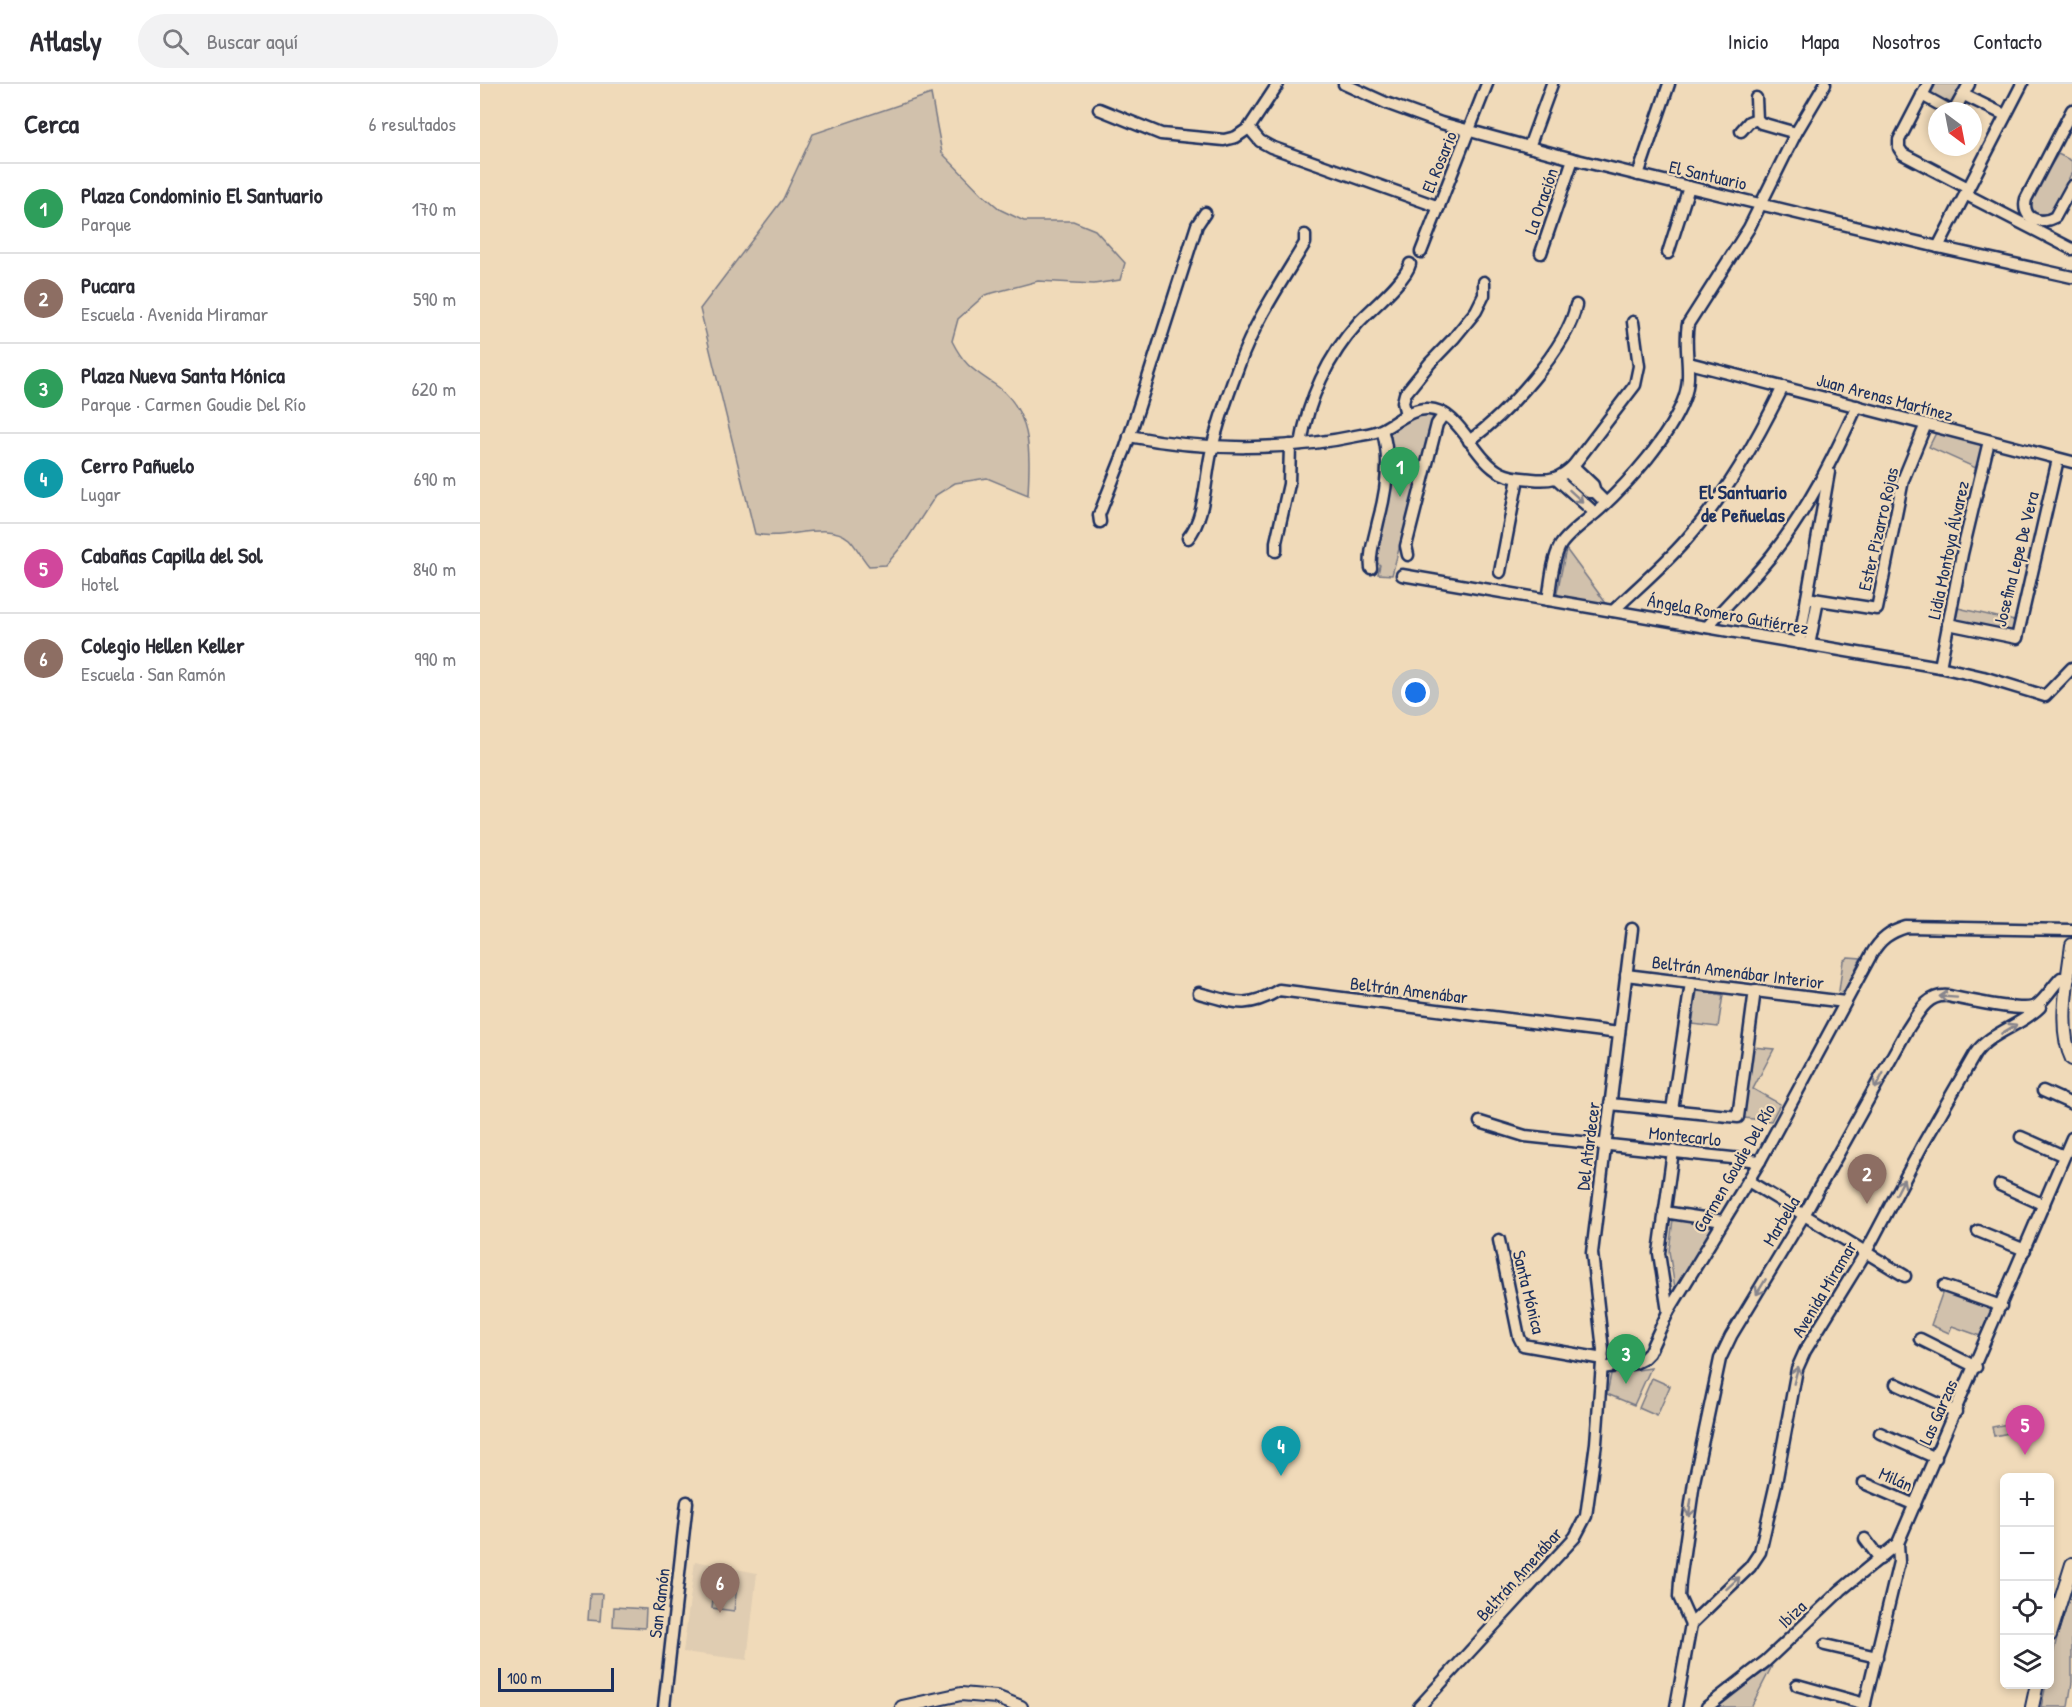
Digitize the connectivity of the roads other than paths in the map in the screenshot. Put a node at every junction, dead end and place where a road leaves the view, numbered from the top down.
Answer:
1 (1278, 84) edge
2 (1344, 84) edge
3 (1487, 84) edge
4 (1552, 84) edge
5 (1669, 84) edge
6 (1825, 84) edge
7 (1928, 84) edge
8 (1969, 84) edge
9 (2022, 84) edge
10 (1922, 95) junction
11 (1964, 95) junction
12 (1756, 98) dead end
13 (1936, 102) edge
14 (1959, 102) edge
15 (1099, 109) dead end
16 (2072, 110) edge
17 (2005, 115) junction
18 (1756, 119) junction
19 (1249, 128) junction
20 (1741, 131) dead end
21 (1469, 132) junction
22 (1796, 133) junction
23 (1529, 147) junction
24 (1573, 159) junction
25 (1638, 175) junction
26 (2072, 186) edge
27 (1689, 187) junction
28 (1967, 191) junction
29 (1763, 204) junction
30 (1439, 207) junction
31 (1206, 213) dead end
32 (2032, 223) junction
33 (1305, 235) dead end
34 (1938, 247) junction
35 (2072, 249) edge
36 (1421, 252) dead end
37 (1541, 253) dead end
38 (1668, 253) dead end
39 (1410, 264) dead end
40 (2072, 277) edge
41 (1484, 282) dead end
42 (1576, 304) dead end
43 (1633, 322) dead end
44 (1689, 363) junction
45 (1783, 387) junction
46 (1857, 406) junction
47 (1444, 414) junction
48 (1407, 415) junction
49 (1926, 424) junction
50 (1382, 430) junction
51 (1129, 436) junction
52 (1469, 441) junction
53 (1989, 441) junction
54 (1302, 444) junction
55 (1290, 445) junction
56 (1212, 446) junction
57 (2058, 459) junction
58 (2072, 462) edge
59 (1830, 465) junction
60 (1570, 469) junction
61 (1518, 478) junction
62 (1557, 479) junction
63 (1606, 503) junction
64 (1595, 513) junction
65 (1100, 522) dead end
66 (1188, 538) dead end
67 (1276, 551) dead end
68 (1408, 555) dead end
69 (1371, 568) dead end
70 (1500, 572) dead end
71 (1402, 574) dead end
72 (1813, 599) junction
73 (1548, 600) junction
74 (1612, 611) junction
75 (1948, 624) junction
76 (1707, 627) junction
77 (1804, 644) junction
78 (1940, 667) junction
79 (2072, 668) edge
80 (1632, 929) dead end
81 (2072, 930) edge
82 (2072, 945) edge
83 (1626, 975) junction
84 (2068, 979) junction
85 (1691, 983) junction
86 (1755, 990) junction
87 (1199, 993) dead end
88 (2044, 999) junction
89 (1845, 1002) junction
90 (1619, 1034) junction
91 (2072, 1059) edge
92 (2043, 1091) dead end
93 (1610, 1104) junction
94 (2072, 1104) edge
95 (1672, 1110) junction
96 (1480, 1122) dead end
97 (2021, 1137) dead end
98 (2072, 1138) edge
99 (1606, 1144) junction
100 (1673, 1151) junction
101 (2064, 1156) junction
102 (1760, 1161) junction
103 (1748, 1181) junction
104 (2000, 1185) dead end
105 (2044, 1205) junction
106 (1664, 1212) junction
107 (1804, 1215) junction
108 (1723, 1221) junction
109 (1977, 1231) dead end
110 (1499, 1240) dead end
111 (2025, 1250) junction
112 (1866, 1252) junction
113 (1905, 1276) dead end
114 (1944, 1286) dead end
115 (2001, 1306) junction
116 (1668, 1312) junction
117 (1920, 1339) dead end
118 (1603, 1364) junction
119 (1976, 1366) junction
120 (1896, 1384) dead end
121 (1956, 1412) junction
122 (1880, 1432) dead end
123 (1936, 1458) junction
124 (1864, 1483) dead end
125 (687, 1502) dead end
126 (1915, 1505) junction
127 (1865, 1539) dead end
128 (1898, 1543) junction
129 (1880, 1559) junction
130 (2072, 1564) edge
131 (2054, 1620) edge
132 (1691, 1624) junction
133 (1825, 1645) dead end
134 (1877, 1657) junction
135 (1797, 1685) dead end
136 (2036, 1689) edge
137 (1865, 1705) edge
138 (664, 1707) edge
139 (902, 1707) edge
140 (1021, 1707) edge
141 (1419, 1707) edge
142 (1676, 1707) edge
143 (1707, 1707) edge
144 (2032, 1707) edge

1 - 19 street
2 - 21 street, El Santuario
3 - 21 street, El Rosario
4 - 23 street
5 - 25 street
6 - 22 street
7 - 10 street
8 - 11 street
9 - 17 street
10 - 13 street
10 - 28 street
11 - 14 street
11 - 17 street
12 - 18 street
15 - 19 street
16 - 32 street
17 - 28 street
18 - 20 street
18 - 22 street
19 - 30 street
21 - 23 street, El Santuario
21 - 30 street, El Rosario
22 - 29 street
23 - 24 street, El Santuario
24 - 25 street, El Santuario
24 - 37 street, La Oración
25 - 27 street, El Santuario
26 - 32 street
27 - 29 street, El Santuario
27 - 38 street
28 - 32 street
28 - 34 street
29 - 34 street, El Santuario
29 - 44 street
30 - 36 street, El Rosario
31 - 51 street
32 - 35 street
33 - 56 street
34 - 40 street, El Santuario
39 - 54 street
41 - 48 street
42 - 52 street
43 - 60 street
44 - 45 street, Juan Arenas Martínez
44 - 63 street
45 - 46 street, Juan Arenas Martínez
45 - 74 street
46 - 49 street, Juan Arenas Martínez
46 - 59 street
47 - 48 street
47 - 52 street
47 - 68 street
48 - 50 street
49 - 53 street, Juan Arenas Martínez
49 - 72 street, Ester Pizarro Rojas
50 - 54 street
50 - 69 street
51 - 56 street
51 - 65 street
52 - 61 street
53 - 57 street, Juan Arenas Martínez
53 - 75 street, Lidia Montoya Álvarez
54 - 55 street
55 - 56 street
55 - 67 street
56 - 66 street
57 - 58 street, Juan Arenas Martínez
57 - 75 street, Josefina Lepe De Vera
59 - 72 street
59 - 76 street
60 - 62 street
60 - 63 street
61 - 62 street
61 - 70 street
62 -> 64 street
63 - 64 street
64 - 73 street
71 - 73 street, Ángela Romero Gutiérrez
72 - 77 street
73 - 74 street, Ángela Romero Gutiérrez
74 - 76 street, Ángela Romero Gutiérrez
75 - 78 street, Lidia Montoya Álvarez
76 - 77 street, Ángela Romero Gutiérrez
77 - 78 street, Ángela Romero Gutiérrez
78 - 79 street, Ángela Romero Gutiérrez
80 - 83 street, Del Atardecer
81 - 89 street, Carmen Goudie Del Río
82 - 84 main road
83 - 85 street, Beltrán Amenábar Interior
83 - 90 street, Del Atardecer
84 - 88 street, Marbella
84 - 91 main road
85 - 86 street, Beltrán Amenábar Interior
85 - 95 street
86 - 89 street, Beltrán Amenábar Interior
86 - 95 street
87 - 90 street, Beltrán Amenábar
88 -> 107 street, Marbella
112 -> 88 street, Avenida Miramar
89 - 102 street, Carmen Goudie Del Río
90 - 93 street, Del Atardecer
92 - 94 street
93 - 95 street
93 - 99 street, Del Atardecer
96 - 99 street, Montecarlo
97 - 101 street
98 - 101 street, Las Garzas
99 - 100 street, Montecarlo
99 - 118 street, Del Atardecer
100 - 102 street, Montecarlo
100 - 106 street
101 - 105 street, Las Garzas
102 - 103 street, Carmen Goudie Del Río
103 - 107 street
103 - 108 street, Carmen Goudie Del Río
104 - 105 street
105 - 111 street, Las Garzas
106 - 108 street
106 - 116 street
107 - 112 street
107 -> 132 street, Marbella
108 - 116 street, Carmen Goudie Del Río
109 - 111 street
110 - 118 street, Santa Mónica
111 - 115 street, Las Garzas
112 - 113 street
132 -> 112 street, Avenida Miramar
114 - 115 street
115 - 119 street, Las Garzas
116 - 118 street, Carmen Goudie Del Río
117 - 119 street
118 - 141 street, Beltrán Amenábar
119 - 121 street, Las Garzas
120 - 121 street
121 - 123 street, Las Garzas
122 - 123 street
123 - 126 street, Las Garzas
124 - 126 street, Milán
125 - 138 street, San Ramón
126 - 128 street, Las Garzas
127 - 129 street
128 - 129 street, Ibiza
128 - 134 street, Las Garzas
129 - 143 street, Ibiza
130 - 131 main road
132 - 142 street
133 - 134 street
134 - 137 street, Las Garzas
135 - 137 street
136 - 144 main road
139 - 140 main road

